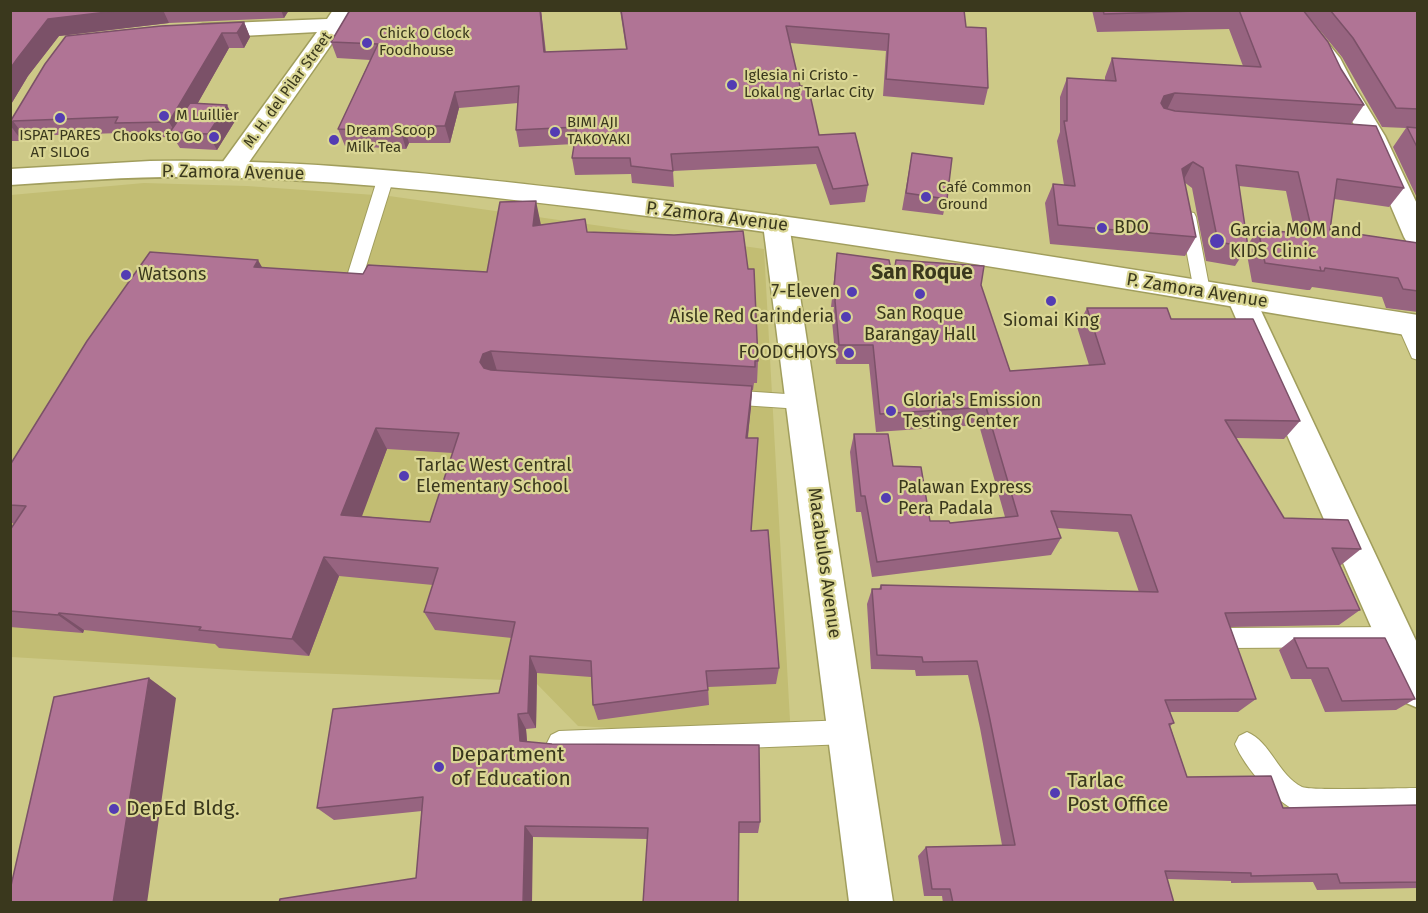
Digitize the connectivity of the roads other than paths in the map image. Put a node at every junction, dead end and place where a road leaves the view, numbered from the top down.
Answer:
1 (1289, 10) edge
2 (340, 18) edge
3 (181, 32) edge
4 (231, 170) junction
5 (10, 177) edge
6 (385, 180) junction
7 (1185, 200) edge
8 (776, 224) junction
9 (1418, 237) edge
10 (356, 273) edge
11 (1202, 291) junction
12 (1241, 298) junction
13 (1412, 325) edge
14 (1418, 353) edge
15 (708, 396) edge
16 (801, 402) junction
17 (1395, 637) junction
18 (1227, 638) edge
19 (1418, 689) edge
20 (848, 732) junction
21 (559, 743) edge
22 (1247, 744) dead end
23 (1418, 800) edge
24 (871, 903) edge

1 - 9 main road
2 - 3 main road
2 - 4 main road, M. H. del Pilar Street
4 - 5 main road, P. Zamora Avenue
4 - 6 main road, P. Zamora Avenue
6 - 8 main road, P. Zamora Avenue
6 - 10 lane
7 - 11 lane
8 - 11 main road, P. Zamora Avenue
8 - 16 main road, Macabulos Avenue
11 - 12 main road, P. Zamora Avenue
12 - 13 main road, P. Zamora Avenue
12 - 17 main road
13 - 14 lane
15 - 16 lane
16 - 20 main road, Macabulos Avenue
17 - 18 lane
17 - 19 main road
20 - 21 lane
20 - 24 main road, Macabulos Avenue
22 - 23 lane

